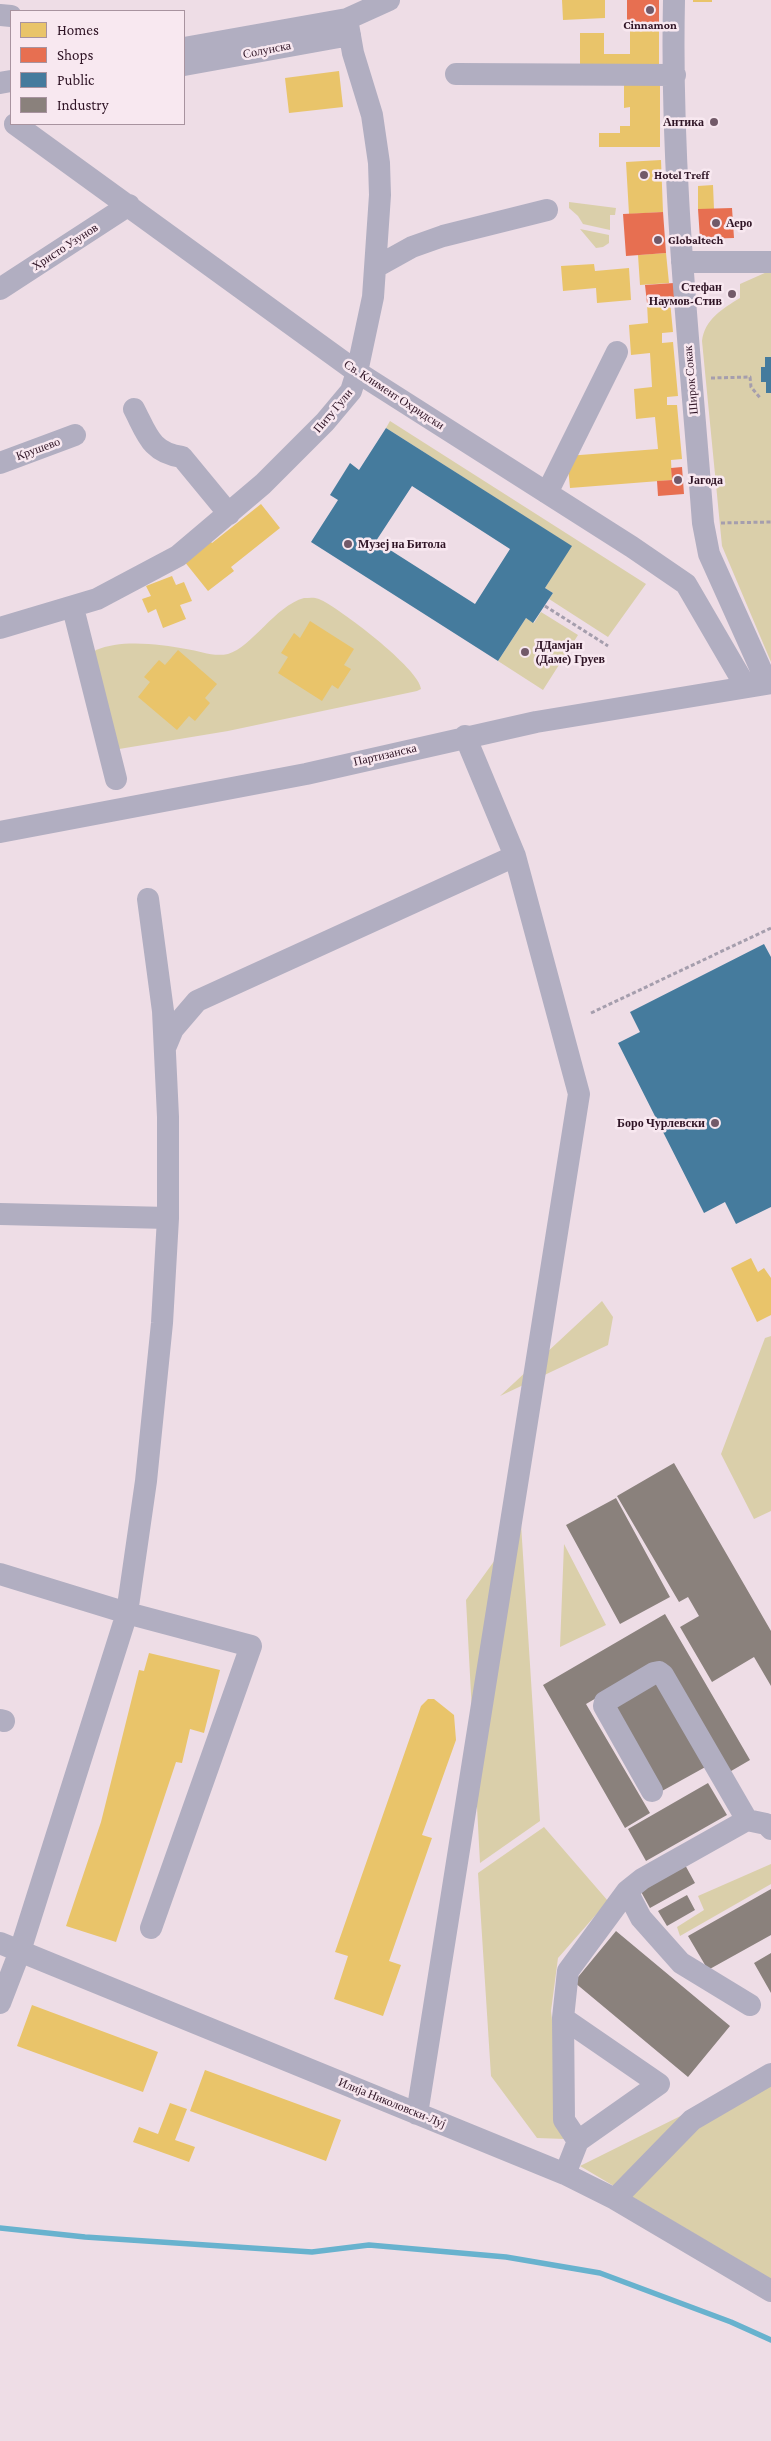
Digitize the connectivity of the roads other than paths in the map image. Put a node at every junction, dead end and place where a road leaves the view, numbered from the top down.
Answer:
1 (389, 0) edge
2 (674, 0) edge
3 (348, 27) junction
4 (185, 48) edge
5 (185, 65) edge
6 (456, 74) dead end
7 (675, 75) junction
8 (16, 125) edge
9 (129, 205) junction
10 (547, 210) dead end
11 (682, 262) junction
12 (771, 262) edge
13 (376, 267) junction
14 (0, 289) edge
15 (617, 352) dead end
16 (357, 372) junction
17 (134, 409) dead end
18 (75, 435) dead end
19 (0, 463) edge
20 (547, 493) junction
21 (229, 514) junction
22 (73, 608) junction
23 (0, 628) edge
24 (760, 681) edge
25 (465, 736) junction
26 (116, 779) dead end
27 (0, 832) edge
28 (514, 856) junction
29 (148, 899) dead end
30 (164, 1049) junction
31 (0, 1214) edge
32 (168, 1218) junction
33 (0, 1574) edge
34 (127, 1613) junction
35 (652, 1792) dead end
36 (747, 1820) junction
37 (771, 1829) edge
38 (626, 1891) junction
39 (151, 1928) dead end
40 (10, 1947) edge
41 (0, 2003) edge
42 (750, 2005) dead end
43 (563, 2018) junction
44 (771, 2074) edge
45 (417, 2114) junction
46 (578, 2141) junction
47 (564, 2174) junction
48 (615, 2199) junction
49 (771, 2290) edge

1 - 3 street, Солунска
2 - 7 street, Широк Сокак
3 - 4 street
3 - 5 street, Солунска
3 - 13 street, Питу Гули
6 - 7 street
7 - 11 street, Широк Сокак
8 - 9 street, Св. Климент Охридски
9 - 14 street, Христо Узунов
9 - 16 street, Св. Климент Охридски
10 - 13 street
11 - 12 street
11 - 24 street, Широк Сокак
13 - 16 street, Питу Гули
15 - 20 street
16 - 20 street, Св. Климент Охридски
16 - 21 street, Питу Гули
17 - 21 street
18 - 19 street, Крушево
20 - 24 street, Св. Климент Охридски
21 - 22 street, Питу Гули
22 - 23 street, Питу Гули
22 - 26 street
24 - 25 street, Партизанска
25 - 27 street, Партизанска
25 - 28 street
28 - 30 street
28 - 45 street
29 - 30 street
30 - 32 street
31 - 32 street
32 - 34 street
33 - 34 street
34 - 39 street
34 - 40 street
35 - 36 street
36 - 37 street
36 - 38 street
38 - 42 street
38 - 43 street
40 - 41 street
40 - 45 street, Илија Николовски-Луј
43 - 46 street
43 - 46 street
44 - 48 street
45 - 47 street, Илија Николовски-Луј
46 - 47 street
47 - 48 street, Илија Николовски-Луј
48 - 49 street, Илија Николовски-Луј

